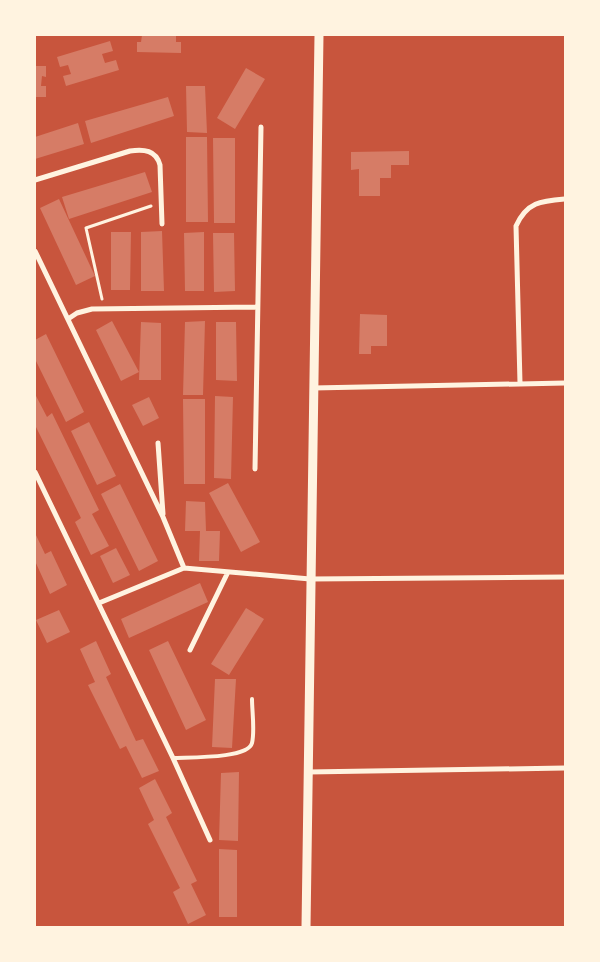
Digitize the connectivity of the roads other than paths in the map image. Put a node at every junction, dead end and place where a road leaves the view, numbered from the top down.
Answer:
1 (319, 35) edge
2 (261, 126) dead end
3 (35, 180) edge
4 (565, 199) edge
5 (162, 224) dead end
6 (35, 251) edge
7 (257, 307) junction
8 (68, 319) junction
9 (520, 383) junction
10 (565, 383) edge
11 (312, 388) junction
12 (158, 443) dead end
13 (255, 469) dead end
14 (35, 472) edge
15 (163, 517) junction
16 (184, 568) junction
17 (228, 572) junction
18 (565, 577) edge
19 (310, 579) junction
20 (99, 603) junction
21 (190, 650) dead end
22 (252, 699) dead end
23 (173, 758) junction
24 (565, 768) edge
25 (307, 772) junction
26 (210, 840) dead end
27 (306, 927) edge

1 - 11 street
2 - 7 street
3 - 5 street
4 - 9 street
6 - 8 street
7 - 8 street
7 - 13 street
8 - 15 street
9 - 10 street
9 - 11 street
11 - 19 street
12 - 15 street
14 - 20 street
15 - 16 street
16 - 17 street
16 - 20 street
17 - 19 street
17 - 21 street
18 - 19 street
19 - 25 street
20 - 23 street
22 - 23 lane
23 - 26 street
24 - 25 street
25 - 27 street

